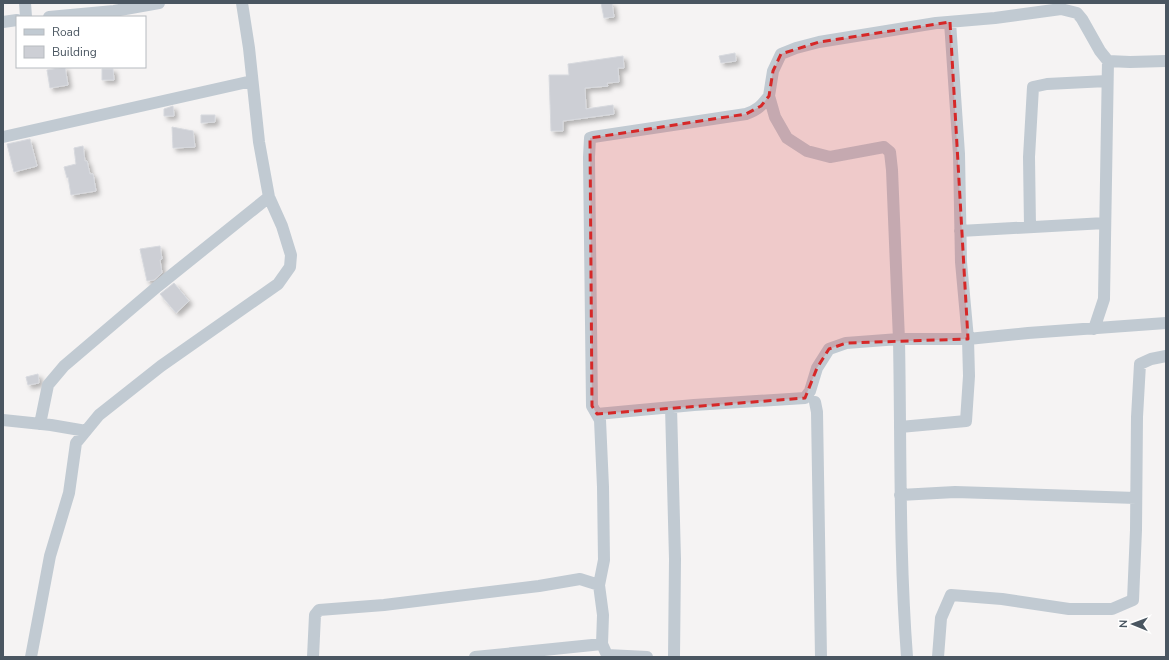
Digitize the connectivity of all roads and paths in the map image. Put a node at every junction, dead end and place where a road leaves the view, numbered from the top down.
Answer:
1 (25, 3) edge
2 (159, 3) edge
3 (242, 3) edge
4 (26, 16) edge
5 (60, 16) edge
6 (16, 20) edge
7 (3, 22) edge
8 (950, 22) junction
9 (1108, 61) junction
10 (1166, 61) edge
11 (252, 81) junction
12 (1107, 81) junction
13 (769, 96) junction
14 (3, 137) edge
15 (269, 197) junction
16 (1105, 223) junction
17 (1030, 227) junction
18 (960, 230) junction
19 (1166, 323) edge
20 (1094, 329) junction
21 (899, 339) junction
22 (968, 339) junction
23 (1166, 356) edge
24 (815, 402) dead end
25 (671, 407) junction
26 (597, 414) junction
27 (3, 420) edge
28 (40, 424) junction
29 (900, 427) junction
30 (86, 431) junction
31 (900, 495) junction
32 (1136, 498) junction
33 (599, 585) junction
34 (602, 644) junction
35 (31, 657) edge
36 (314, 657) edge
37 (475, 657) edge
38 (647, 657) edge
39 (674, 657) edge
40 (821, 657) edge
41 (907, 657) edge
42 (938, 657) edge

1 - 4 street
2 - 5 street
3 - 11 street
6 - 7 street
8 - 9 street
8 - 13 street
8 - 18 street
9 - 10 street
9 - 12 street
11 - 14 street
11 - 15 street
12 - 16 street
12 - 17 street
13 - 21 street
13 - 26 street
15 - 28 street
15 - 30 street
16 - 17 street
16 - 20 street
17 - 18 street
18 - 22 street
19 - 20 street
20 - 22 street
21 - 22 street
21 - 25 street
21 - 29 street
22 - 29 street
23 - 32 street
24 - 40 street
25 - 26 street
25 - 39 street
26 - 33 street
27 - 28 street
28 - 30 street
29 - 31 street
30 - 35 street
31 - 32 street
31 - 41 street
32 - 42 street
33 - 34 street
33 - 36 street
34 - 37 street
34 - 38 street

